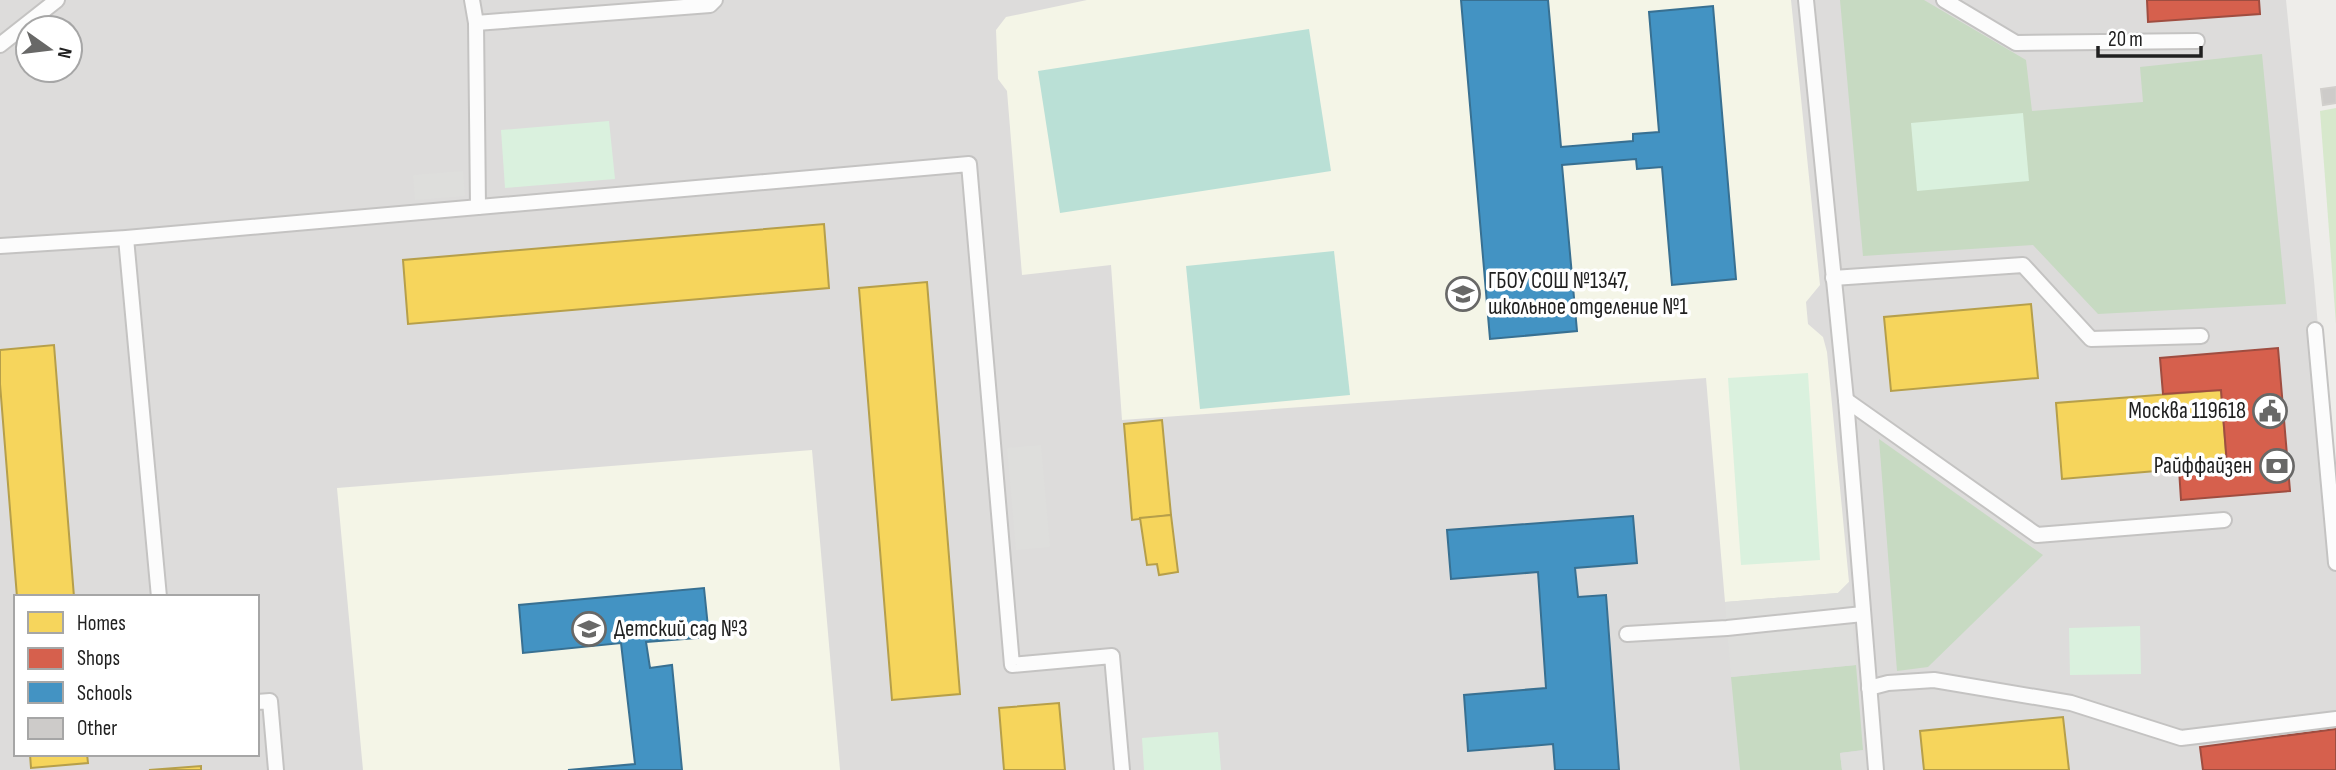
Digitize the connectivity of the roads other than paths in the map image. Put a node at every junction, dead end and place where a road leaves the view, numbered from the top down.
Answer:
1 (57, 0) edge
2 (472, 0) edge
3 (715, 0) edge
4 (1806, 0) edge
5 (1944, 0) edge
6 (476, 23) junction
7 (2197, 41) dead end
8 (0, 44) edge
9 (478, 207) junction
10 (126, 238) junction
11 (0, 246) edge
12 (1833, 278) junction
13 (2315, 330) dead end
14 (2201, 336) dead end
15 (1846, 400) junction
16 (2224, 520) dead end
17 (2336, 563) edge
18 (159, 595) edge
19 (1863, 614) junction
20 (1627, 634) dead end
21 (1869, 688) junction
22 (259, 702) edge
23 (2336, 719) edge
24 (276, 770) edge
25 (1122, 770) edge
26 (1876, 770) edge

1 - 8 lane
2 - 6 lane
3 - 6 lane
4 - 12 lane
5 - 7 lane
6 - 9 lane
9 - 10 lane
9 - 25 lane
10 - 11 lane
10 - 18 lane
12 - 14 lane
12 - 15 lane
13 - 17 lane
15 - 16 lane
15 - 19 lane
19 - 20 lane
19 - 21 lane
21 - 23 lane
21 - 26 lane
22 - 24 lane

